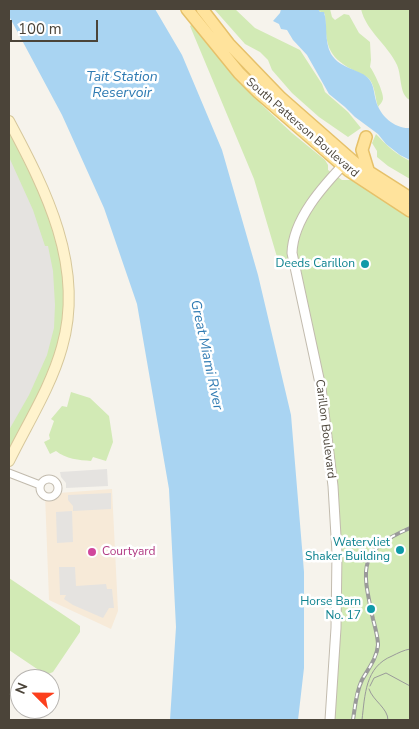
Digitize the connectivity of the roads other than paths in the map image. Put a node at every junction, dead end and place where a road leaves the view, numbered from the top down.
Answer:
1 (187, 9) edge
2 (202, 9) edge
3 (9, 121) edge
4 (366, 137) dead end
5 (346, 162) junction
6 (369, 172) junction
7 (410, 198) edge
8 (410, 211) edge
9 (9, 461) edge
10 (9, 473) edge
11 (40, 485) dead end
12 (330, 720) edge

1 - 5 main road, South Patterson Boulevard
2 - 5 main road, South Patterson Boulevard
3 - 9 main road
4 - 6 main road
5 - 6 main road, South Patterson Boulevard
5 - 8 main road, South Patterson Boulevard
5 - 12 street, Carillon Boulevard
6 - 7 main road, South Patterson Boulevard
10 - 11 street

